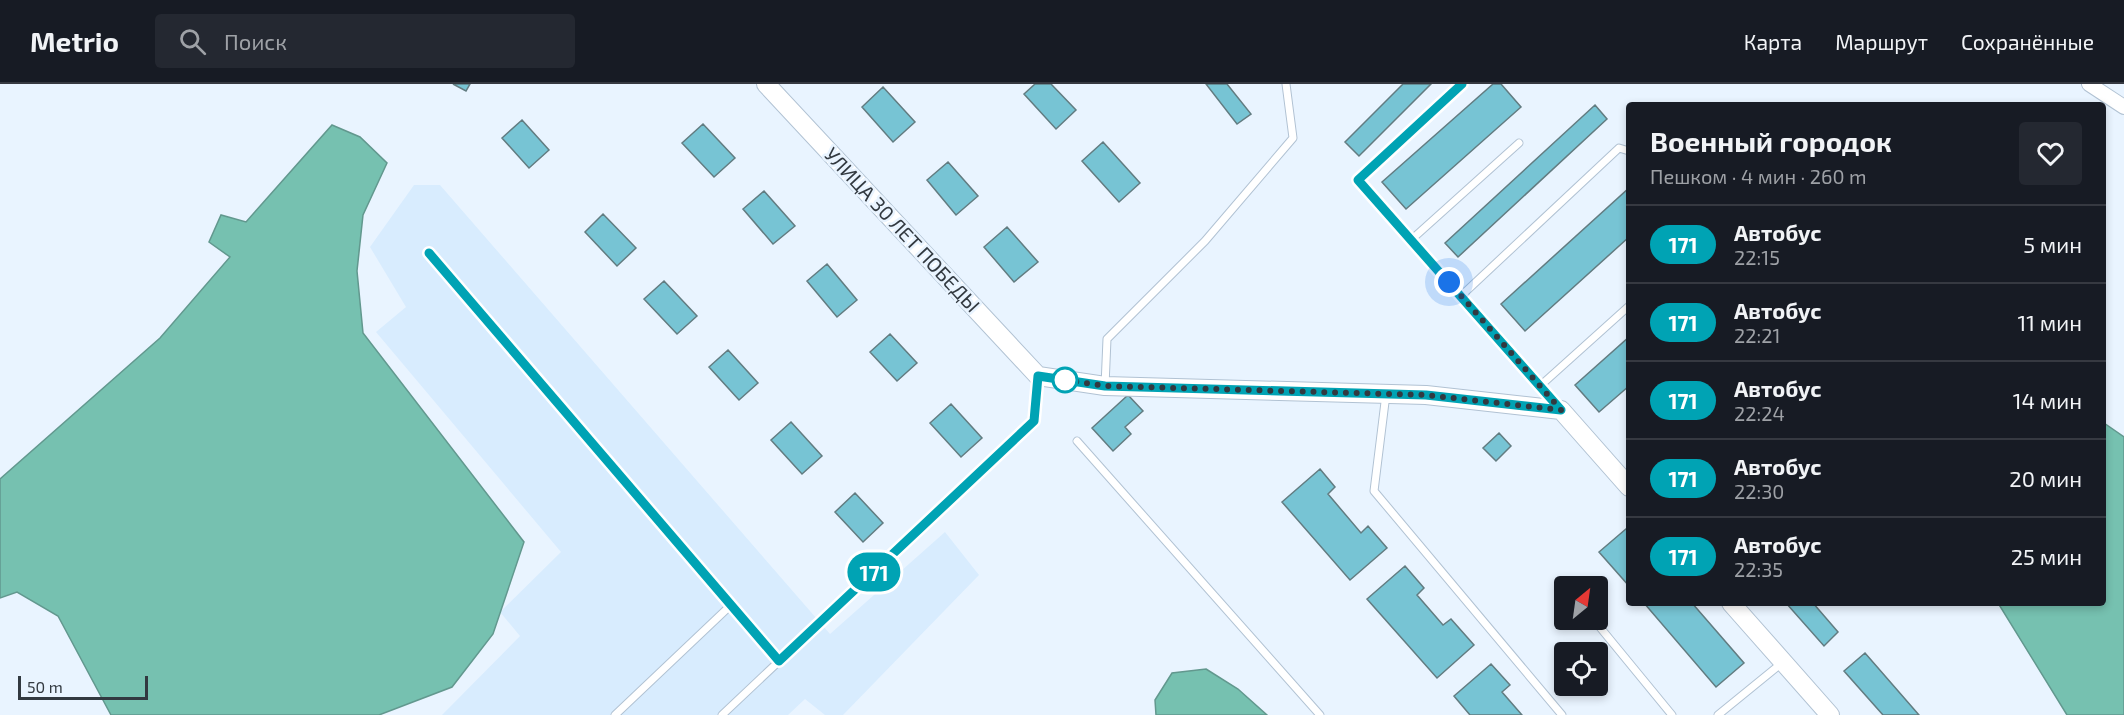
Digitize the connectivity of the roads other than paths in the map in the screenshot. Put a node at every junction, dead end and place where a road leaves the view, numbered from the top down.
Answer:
1 (766, 84) edge
2 (1286, 84) edge
3 (1462, 84) edge
4 (2089, 84) edge
5 (2124, 107) edge
6 (1519, 144) dead end
7 (1626, 150) edge
8 (1411, 240) junction
9 (429, 253) dead end
10 (1461, 296) junction
11 (1626, 309) edge
12 (1038, 376) junction
13 (1105, 386) junction
14 (1540, 386) junction
15 (1386, 394) junction
16 (1561, 410) junction
17 (1077, 441) dead end
18 (1626, 484) edge
19 (731, 606) junction
20 (1734, 606) edge
21 (1602, 630) edge
22 (779, 661) junction
23 (1783, 662) junction
24 (1722, 714) edge
25 (615, 715) edge
26 (722, 715) edge
27 (1320, 715) edge
28 (1562, 715) edge
29 (1672, 715) edge
30 (1830, 715) edge

1 - 12 street, УЛИЦА 30 ЛЕТ ПОБЕДЫ
2 - 13 lane
3 - 8 lane
4 - 5 street
6 - 8 lane
7 - 10 lane
8 - 10 lane
9 - 19 lane
10 - 14 lane
11 - 14 lane
12 - 13 street
12 - 22 lane
13 - 15 street
14 - 16 lane
15 - 16 street
15 - 28 lane
16 - 18 street
17 - 27 lane
19 - 22 lane
19 - 25 lane
20 - 23 street
21 - 29 lane
22 - 26 lane
23 - 24 lane
23 - 30 street

